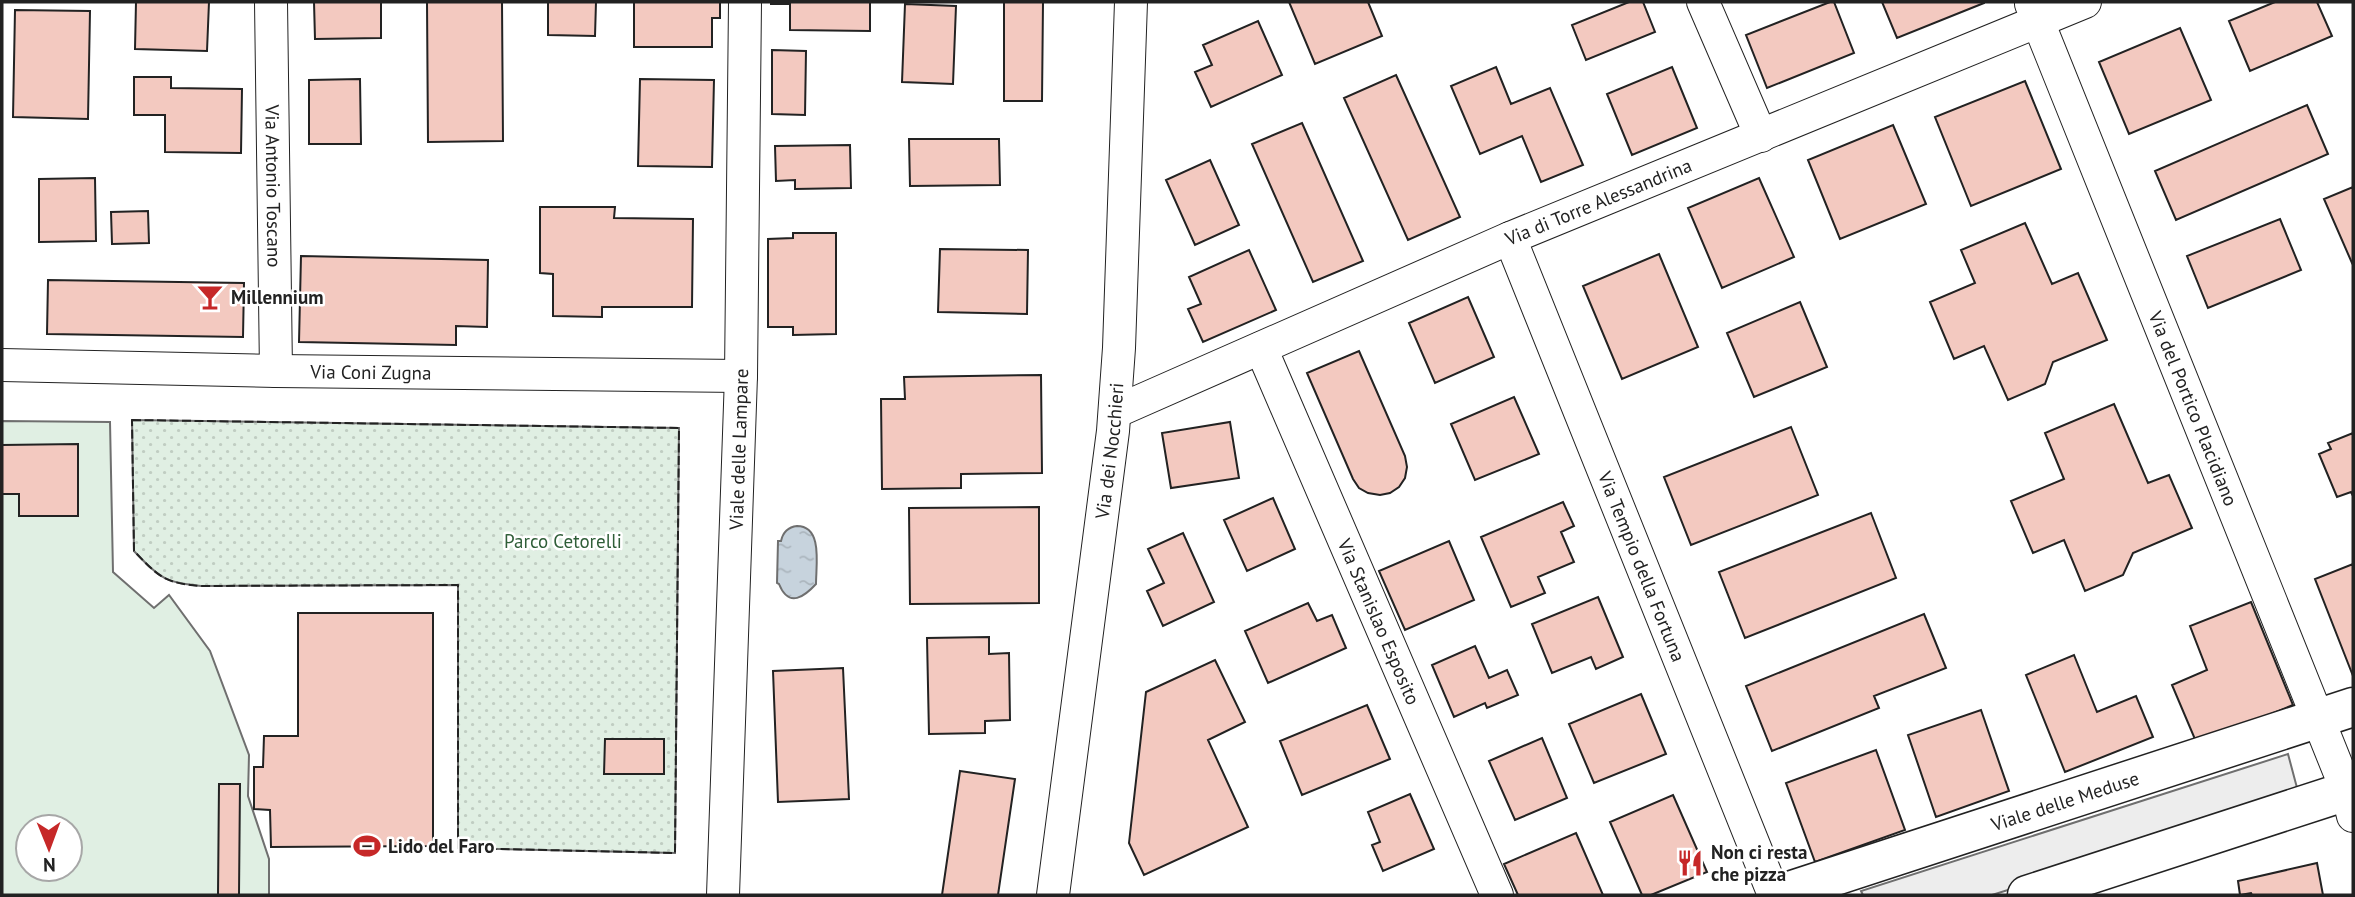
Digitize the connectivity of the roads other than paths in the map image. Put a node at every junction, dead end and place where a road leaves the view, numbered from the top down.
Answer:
1 (271, 2) edge
2 (745, 2) edge
3 (1131, 2) edge
4 (1703, 2) edge
5 (2085, 2) edge
6 (2034, 12) edge
7 (1761, 136) junction
8 (1510, 238) junction
9 (1261, 348) junction
10 (2, 365) edge
11 (276, 371) junction
12 (741, 376) junction
13 (1115, 412) junction
14 (2353, 707) edge
15 (2318, 718) junction
16 (2351, 799) edge
17 (723, 895) edge
18 (1053, 895) edge
19 (1497, 895) edge
20 (1776, 895) edge
21 (2026, 895) edge

1 - 11 street, Via Antonio Toscano
2 - 12 street, Viale delle Lampare
3 - 13 street, Via dei Nocchieri
4 - 7 street
5 - 6 street, Via di Torre Alessandrina
6 - 7 street, Via di Torre Alessandrina
6 - 15 street, Via del Portico Placidiano
7 - 8 street, Via di Torre Alessandrina
8 - 9 street, Via di Torre Alessandrina
8 - 20 street, Via Tempio della Fortuna
9 - 13 street, Via di Torre Alessandrina
9 - 19 street, Via Stanislao Esposito
10 - 11 street, Via Coni Zugna
11 - 12 street, Via Coni Zugna
12 - 17 street, Viale delle Lampare
13 - 18 street, Via dei Nocchieri
14 - 15 street, Viale delle Meduse
15 - 16 street, Via del Portico Placidiano
15 - 20 street, Viale delle Meduse
16 - 21 street

